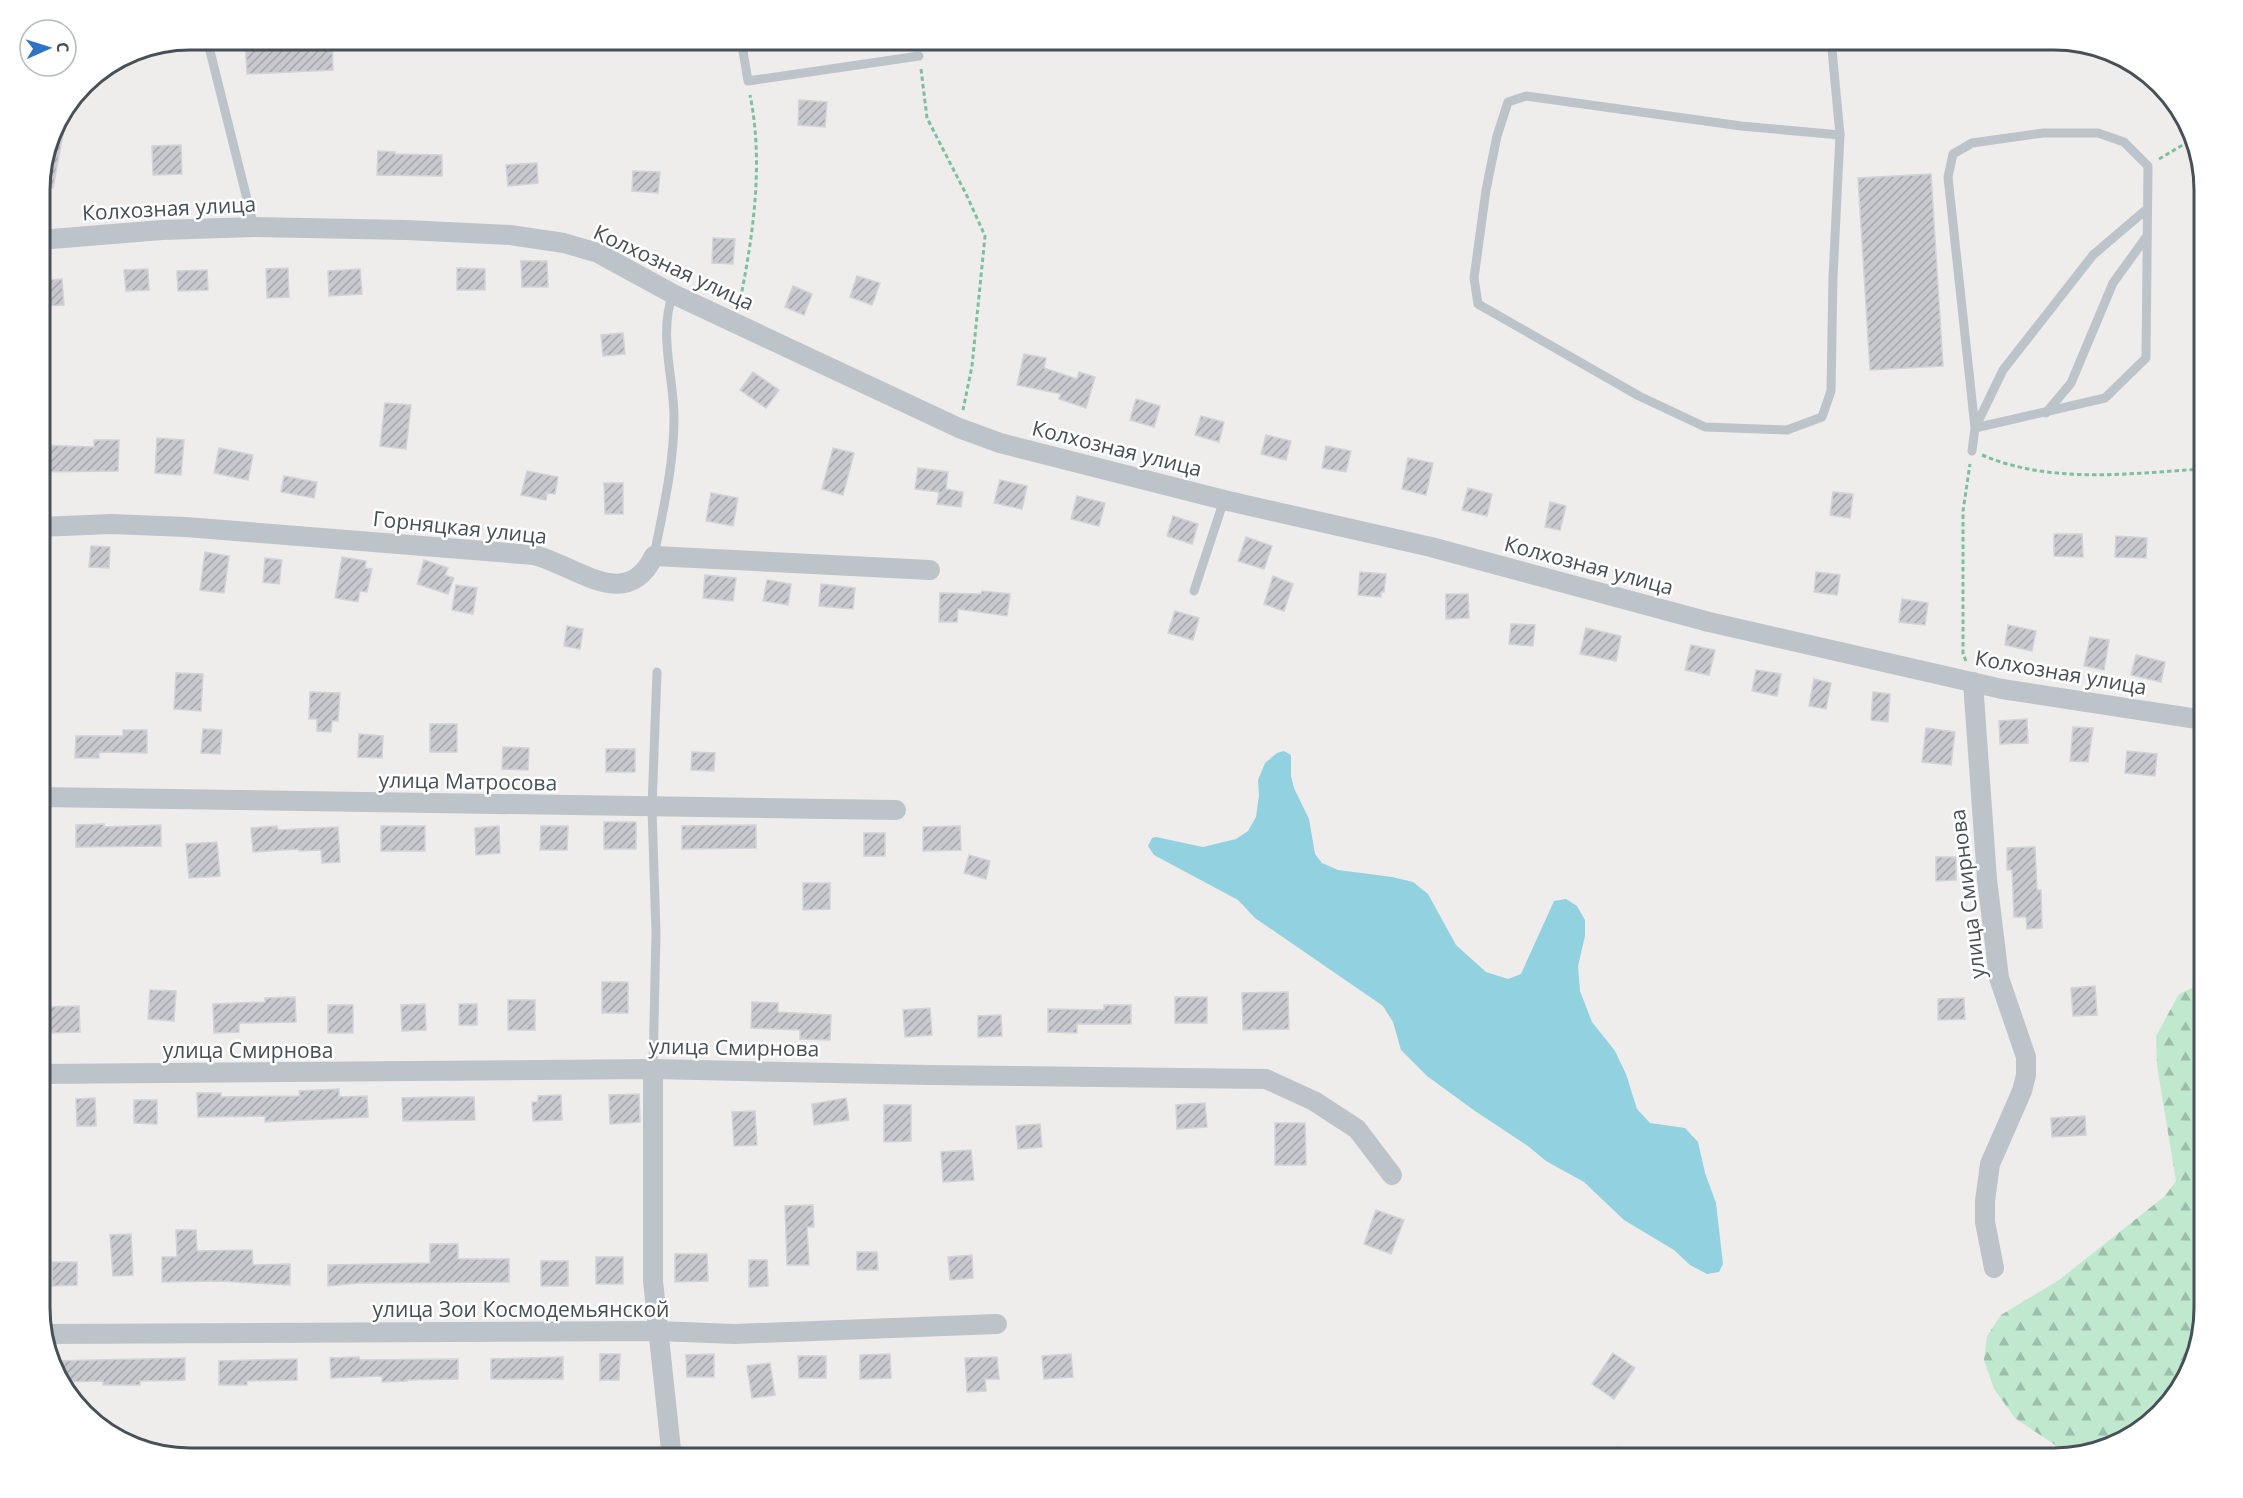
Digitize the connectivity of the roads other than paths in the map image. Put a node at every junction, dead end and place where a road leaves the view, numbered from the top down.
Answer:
1 (210, 50) edge
2 (743, 50) edge
3 (1832, 50) edge
4 (919, 56) road end
5 (1840, 135) junction
6 (2147, 209) junction
7 (254, 227) junction
8 (2147, 236) junction
9 (50, 239) edge
10 (673, 294) junction
11 (2046, 413) junction
12 (1975, 428) junction
13 (1972, 451) road end
14 (1224, 500) junction
15 (50, 527) edge
16 (654, 556) junction
17 (930, 570) dead end
18 (1194, 591) dead end
19 (657, 672) dead end
20 (1973, 682) junction
21 (2194, 718) edge
22 (50, 797) edge
23 (651, 808) junction
24 (896, 810) dead end
25 (653, 1069) junction
26 (50, 1074) edge
27 (1392, 1175) dead end
28 (1994, 1268) dead end
29 (997, 1324) dead end
30 (658, 1331) junction
31 (52, 1334) edge
32 (671, 1448) edge

1 - 7 lane
2 - 4 lane
3 - 5 lane
5 - 5 lane
6 - 8 lane
6 - 12 lane
6 - 12 lane
7 - 9 street, Колхозная улица
7 - 10 street, Колхозная улица
8 - 11 lane
8 - 11 lane
10 - 14 street, Колхозная улица
10 - 16 lane
11 - 12 lane
12 - 13 lane
14 - 18 lane
14 - 20 street, Колхозная улица
15 - 16 street, Горняцкая улица
16 - 17 street
19 - 23 lane
20 - 21 street, Колхозная улица
20 - 28 street, улица Смирнова
22 - 23 street, улица Матросова
23 - 24 street, улица Матросова
23 - 25 lane
25 - 26 street, улица Смирнова
25 - 27 street, улица Смирнова
25 - 30 street
29 - 30 street, улица Зои Космодемьянской
30 - 31 street, улица Зои Космодемьянской
30 - 32 street

